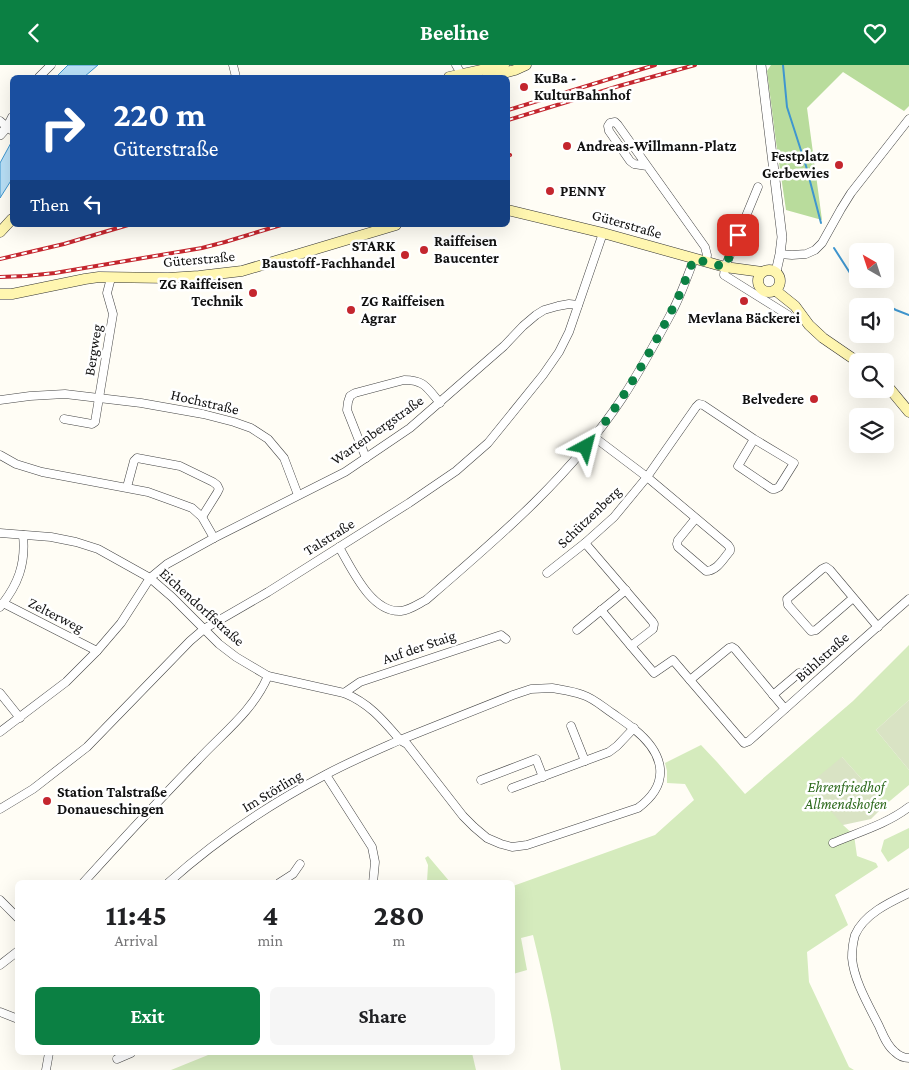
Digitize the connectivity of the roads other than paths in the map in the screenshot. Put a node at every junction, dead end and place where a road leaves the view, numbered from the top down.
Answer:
1 (51, 65) edge
2 (504, 65) edge
3 (526, 65) edge
4 (761, 66) edge
5 (464, 72) edge
6 (41, 75) edge
7 (495, 75) edge
8 (909, 119) edge
9 (7, 127) edge
10 (0, 135) edge
11 (647, 166) junction
12 (758, 187) dead end
13 (510, 210) edge
14 (10, 221) edge
15 (389, 227) edge
16 (0, 232) edge
17 (603, 233) junction
18 (780, 254) junction
19 (694, 259) junction
20 (706, 262) junction
21 (725, 267) junction
22 (766, 273) junction
23 (111, 278) junction
24 (777, 286) junction
25 (0, 294) edge
26 (578, 305) junction
27 (788, 315) dead end
28 (849, 356) edge
29 (894, 394) edge
30 (99, 398) junction
31 (0, 400) edge
32 (440, 403) junction
33 (909, 412) edge
34 (64, 419) dead end
35 (594, 437) junction
36 (754, 439) junction
37 (0, 455) edge
38 (366, 458) junction
39 (647, 477) junction
40 (127, 487) junction
41 (298, 495) junction
42 (202, 517) junction
43 (696, 518) junction
44 (0, 533) edge
45 (23, 535) junction
46 (214, 538) junction
47 (585, 543) junction
48 (339, 547) junction
49 (548, 573) dead end
50 (150, 578) junction
51 (626, 590) junction
52 (853, 598) junction
53 (909, 599) edge
54 (2, 605) edge
55 (601, 610) junction
56 (878, 627) junction
57 (204, 629) junction
58 (577, 630) dead end
59 (506, 639) dead end
60 (631, 646) junction
61 (97, 651) junction
62 (799, 673) dead end
63 (268, 676) junction
64 (690, 680) junction
65 (0, 693) edge
66 (344, 693) junction
67 (773, 695) junction
68 (785, 709) junction
69 (20, 717) junction
70 (571, 726) dead end
71 (634, 728) junction
72 (0, 732) edge
73 (400, 739) junction
74 (585, 761) junction
75 (326, 775) junction
76 (543, 777) junction
77 (481, 780) dead end
78 (512, 788) dead end
79 (909, 807) edge
80 (0, 809) edge
81 (833, 843) dead end
82 (300, 865) dead end
83 (86, 880) edge
84 (172, 880) edge
85 (284, 880) edge
86 (373, 880) edge
87 (909, 893) edge
88 (0, 900) edge
89 (15, 915) edge
90 (15, 953) edge
91 (0, 965) edge
92 (0, 1012) edge
93 (15, 1018) edge
94 (49, 1055) edge
95 (126, 1055) edge
96 (909, 1058) edge
97 (117, 1059) dead end
98 (46, 1070) edge

1 - 6 street
2 - 5 main road
3 - 7 main road
4 - 18 street
8 - 18 street
9 - 10 street
11 - 11 street
11 - 20 street
12 - 21 street
13 - 17 main road, Güterstraße
14 - 16 main road
15 - 23 main road, Güterstraße
17 - 19 main road, Güterstraße
17 - 26 street, Talstraße
18 - 22 street
19 - 20 main road, Güterstraße
19 - 35 street
20 - 21 main road, Güterstraße
21 - 22 main road, Güterstraße
21 - 27 street
22 - 24 main road
22 - 24 main road, Güterstraße
23 - 25 main road, Güterstraße
23 - 30 street, Bergweg
24 - 28 main road
26 - 32 street, Wartenbergstraße
26 - 48 street, Talstraße
29 - 33 main road
30 - 31 street, Hochstraße
30 - 34 street
30 - 41 street, Hochstraße
32 - 38 street, Wartenbergstraße
32 - 38 street
35 - 39 street
35 - 48 street
36 - 36 street
36 - 39 street, Schützenberg
37 - 40 street
38 - 41 street, Wartenbergstraße
39 - 43 street
39 - 47 street, Schützenberg
40 - 42 street
40 - 42 street
41 - 46 street, Wartenbergstraße
42 - 46 street
43 - 43 street
44 - 45 street, Eichendorffstraße
45 - 50 street, Eichendorffstraße
45 - 54 street
46 - 50 street, Wartenbergstraße
47 - 49 street, Schützenberg
47 - 51 street
48 - 57 street, Talstraße
50 - 57 street, Eichendorffstraße
50 - 61 street, Wartenbergstraße
51 - 55 street
51 - 60 street
52 - 52 street, Bühlstraße
52 - 56 street, Bühlstraße
53 - 56 street, Bühlstraße
54 - 61 street, Zelterweg
55 - 58 street
55 - 60 street
56 - 68 street, Bühlstraße
57 - 63 street, Eichendorffstraße
57 - 80 street, Talstraße
59 - 66 street, Auf der Staig
60 - 64 street, Bühlstraße
61 - 69 street, Wartenbergstraße
62 - 67 street, Bühlstraße
63 - 66 street, Eichendorffstraße
63 - 83 street
64 - 67 street
64 - 68 street, Bühlstraße
65 - 69 street
66 - 73 street, Eichendorffstraße
67 - 68 street
69 - 72 street, Wartenbergstraße
70 - 74 street
71 - 73 street, Im Störling
71 - 73 street, Eichendorffstraße
71 - 74 street
73 - 75 street, Im Störling
74 - 76 street
75 - 84 street, Im Störling
75 - 86 street
76 - 77 street
76 - 78 street
79 - 81 street
82 - 85 street
87 - 96 street
88 - 89 street
90 - 91 street
92 - 93 street
94 - 98 street
95 - 97 street

